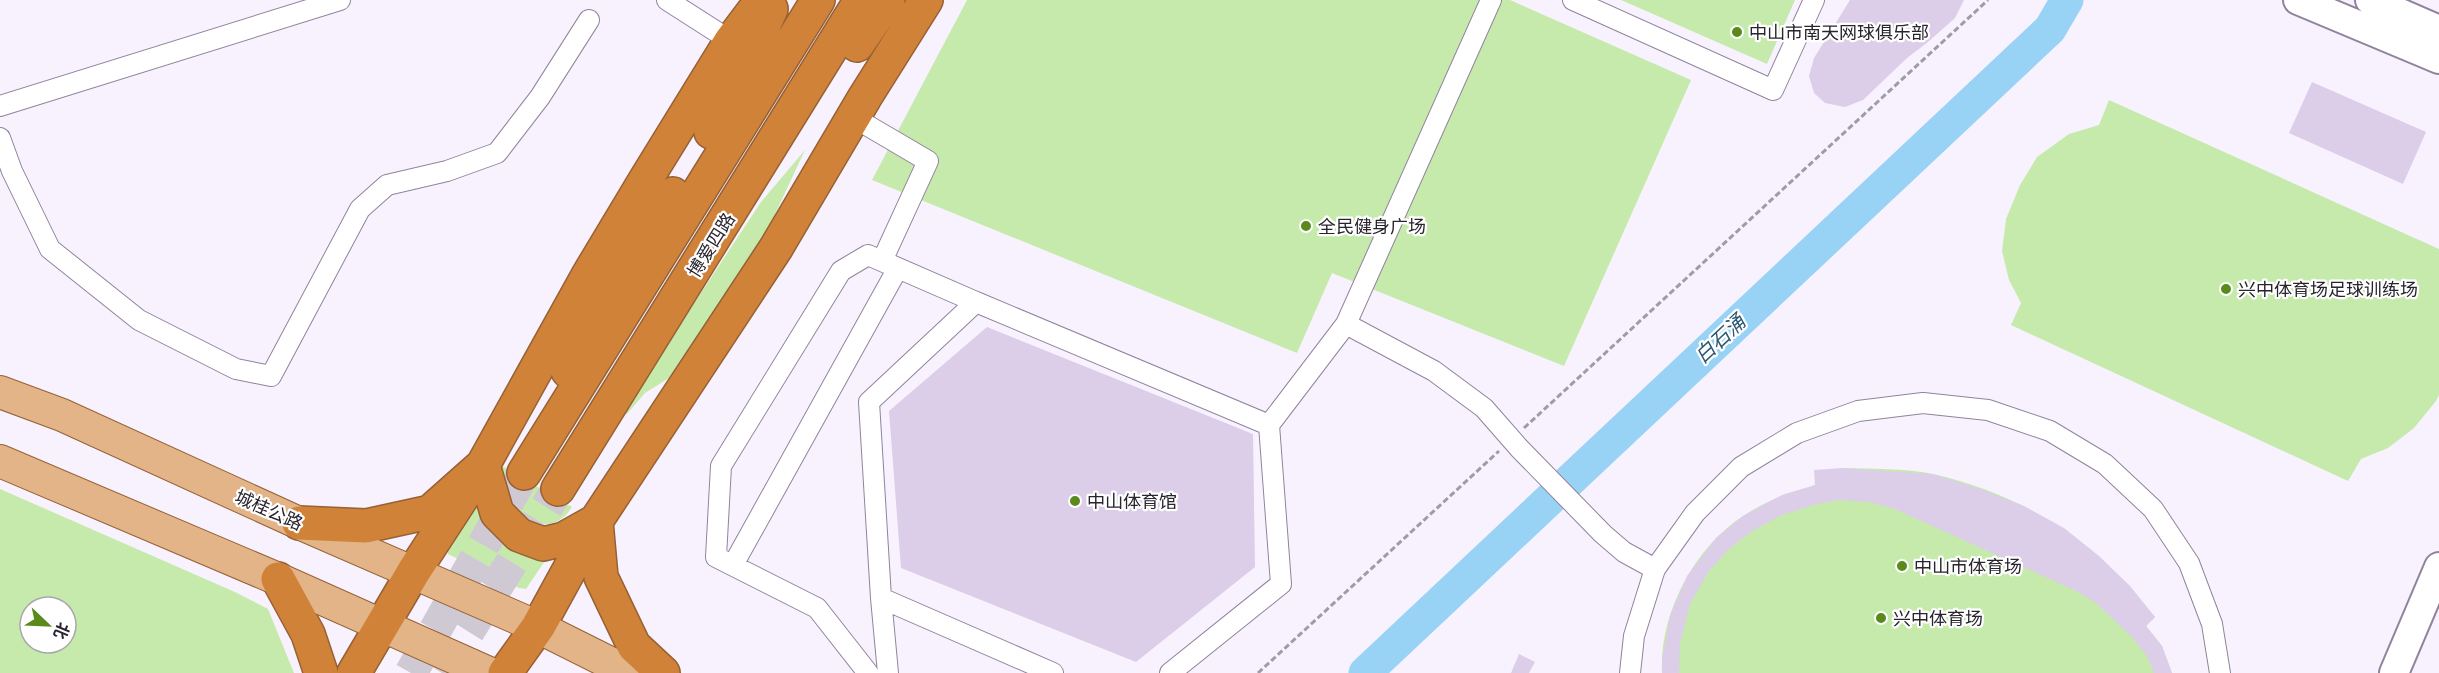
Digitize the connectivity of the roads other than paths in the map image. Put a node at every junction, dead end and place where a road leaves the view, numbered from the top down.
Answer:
1 (340, 0) edge
2 (667, 0) edge
3 (762, 0) edge
4 (777, 0) edge
5 (818, 0) edge
6 (861, 0) edge
7 (888, 0) edge
8 (926, 0) edge
9 (1491, 0) edge
10 (1573, 0) edge
11 (1814, 0) edge
12 (2298, 0) edge
13 (2370, 0) edge
14 (589, 20) dead end
15 (2439, 30) edge
16 (731, 41) junction
17 (2439, 59) edge
18 (807, 88) junction
19 (0, 106) edge
20 (853, 117) junction
21 (0, 138) edge
22 (890, 264) junction
23 (976, 302) junction
24 (1346, 324) junction
25 (2, 392) edge
26 (564, 410) junction
27 (1269, 425) junction
28 (0, 461) edge
29 (483, 465) junction
30 (524, 473) tunnel mouth
31 (558, 489) tunnel mouth
32 (596, 521) junction
33 (299, 523) junction
34 (733, 566) junction
35 (2439, 567) edge
36 (1655, 569) junction
37 (414, 571) junction
38 (278, 579) junction
39 (881, 598) junction
40 (2439, 609) edge
41 (382, 624) junction
42 (538, 627) junction
43 (321, 673) edge
44 (354, 673) edge
45 (489, 673) edge
46 (505, 673) edge
47 (630, 673) edge
48 (663, 673) edge
49 (868, 673) edge
50 (888, 673) edge
51 (1053, 673) edge
52 (1170, 673) edge
53 (1630, 673) edge
54 (2220, 673) edge
55 (2394, 673) edge
56 (2411, 673) edge

1 - 19 street
2 - 16 street
3 - 16 highway
4 - 26 highway
5 - 26 highway
6 - 18 highway, 博爱四路
7 - 18 highway
8 - 20 highway
9 - 24 street
10 - 11 street
12 - 17 street
13 - 15 street
14 - 21 street
16 - 29 highway
18 - 31 highway, 博爱四路
20 - 22 street
20 - 32 highway
22 - 23 street
22 - 34 street
22 - 34 street
23 - 27 street
23 - 39 street
24 - 27 street
24 - 36 street
25 - 33 main road, 城桂公路
26 - 30 highway
27 - 52 street
28 - 38 main road
29 - 32 highway
29 - 33 highway
29 - 37 highway
32 - 42 highway
32 - 48 highway
33 - 37 main road, 城桂公路
34 - 49 street
35 - 55 street
36 - 53 street
36 - 54 street
37 - 41 highway
37 - 42 main road, 城桂公路
38 - 41 main road
38 - 43 highway
39 - 50 street
39 - 51 street
40 - 56 street
41 - 44 highway
41 - 45 main road
42 - 46 highway
42 - 47 main road, 城桂公路

